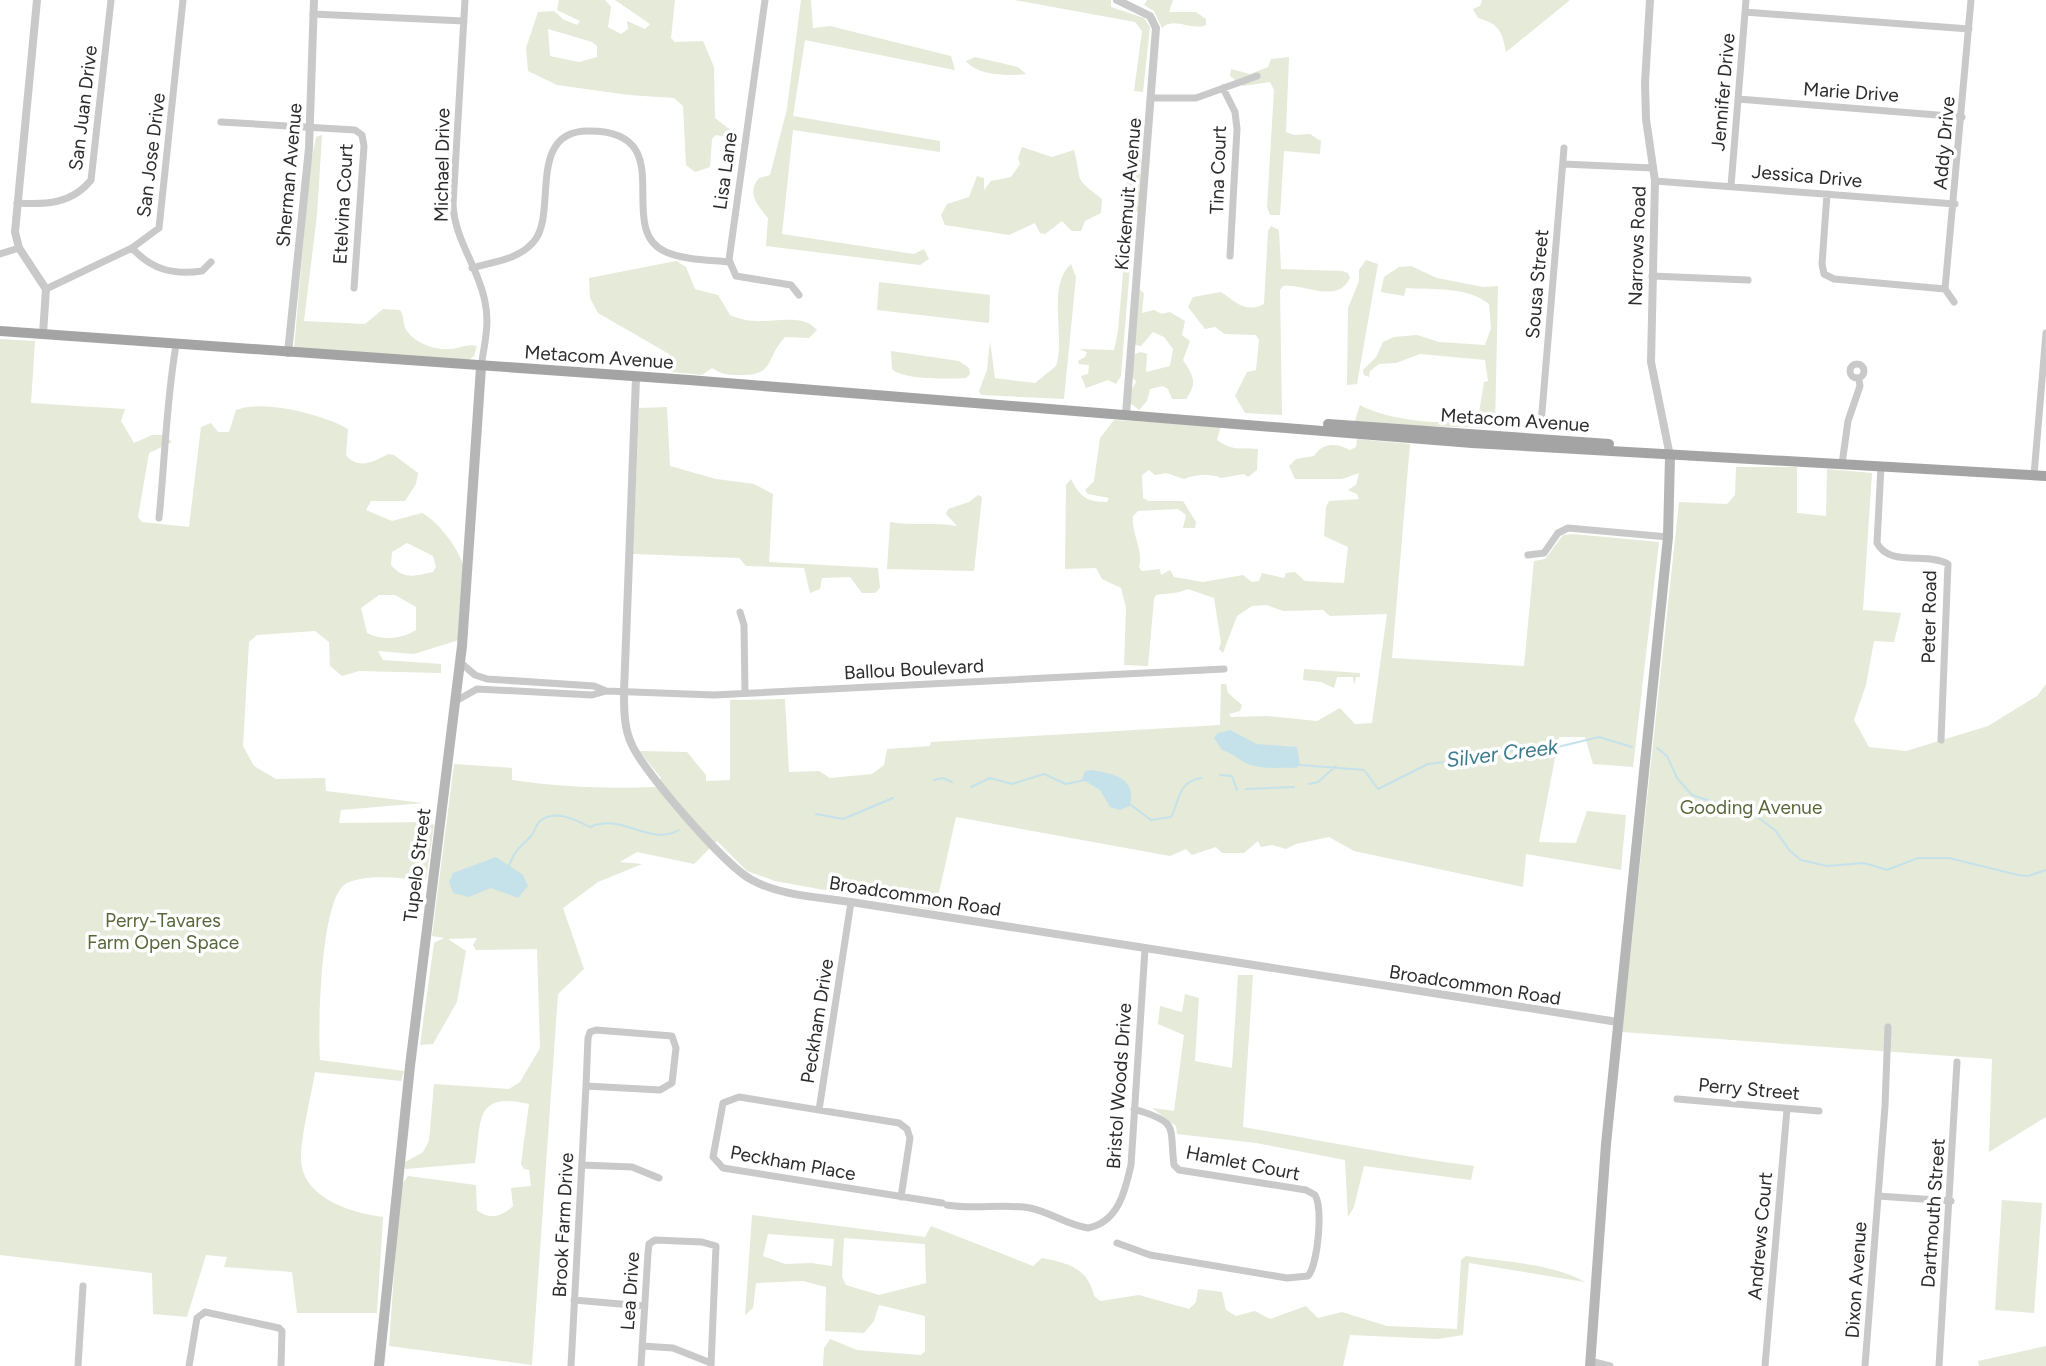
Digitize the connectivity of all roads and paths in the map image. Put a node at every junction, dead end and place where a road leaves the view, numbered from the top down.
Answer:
1 (37, 0) edge
2 (111, 0) edge
3 (183, 0) edge
4 (314, 0) edge
5 (465, 0) edge
6 (765, 0) edge
7 (1117, 0) edge
8 (1650, 0) edge
9 (1746, 0) edge
10 (1971, 0) edge
11 (1745, 12) junction
12 (313, 15) junction
13 (464, 21) junction
14 (1969, 29) junction
15 (1257, 76) dead end
16 (1223, 88) junction
17 (1152, 98) junction
18 (1738, 99) junction
19 (1962, 117) junction
20 (221, 122) dead end
21 (310, 127) junction
22 (1564, 148) dead end
23 (1563, 164) junction
24 (1653, 168) junction
25 (1656, 181) junction
26 (1731, 186) junction
27 (1827, 194) junction
28 (17, 203) junction
29 (1955, 204) junction
30 (19, 248) junction
31 (132, 248) junction
32 (0, 254) edge
33 (1230, 256) dead end
34 (211, 262) dead end
35 (729, 262) junction
36 (472, 268) junction
37 (1652, 276) junction
38 (1748, 280) dead end
39 (354, 288) dead end
40 (46, 289) junction
41 (1945, 289) junction
42 (799, 295) dead end
43 (1955, 302) dead end
44 (0, 331) edge
45 (2046, 333) edge
46 (43, 334) junction
47 (176, 345) junction
48 (288, 353) junction
49 (481, 367) junction
50 (636, 378) junction
51 (1859, 380) dead end
52 (2044, 385) edge
53 (1126, 414) junction
54 (1541, 424) dead end
55 (1670, 453) junction
56 (1837, 464) junction
57 (1881, 466) junction
58 (2040, 475) edge
59 (159, 518) dead end
60 (1668, 537) junction
61 (1528, 555) dead end
62 (740, 612) dead end
63 (461, 663) junction
64 (1224, 669) dead end
65 (606, 691) junction
66 (624, 692) junction
67 (745, 694) junction
68 (456, 701) junction
69 (1941, 740) dead end
70 (851, 902) junction
71 (1145, 949) junction
72 (1618, 1022) junction
73 (1888, 1027) dead end
74 (1957, 1062) dead end
75 (586, 1086) junction
76 (1677, 1099) dead end
77 (1134, 1109) junction
78 (1787, 1109) junction
79 (819, 1110) junction
80 (1819, 1111) dead end
81 (582, 1165) junction
82 (659, 1178) dead end
83 (1878, 1196) junction
84 (901, 1197) junction
85 (1951, 1201) junction
86 (944, 1204) joint
87 (1117, 1243) dead end
88 (83, 1286) dead end
89 (575, 1300) junction
90 (644, 1306) junction
91 (642, 1346) junction
92 (711, 1364) edge
93 (1590, 1364) edge
94 (78, 1366) edge
95 (188, 1366) edge
96 (281, 1366) edge
97 (379, 1366) edge
98 (571, 1366) edge
99 (641, 1366) edge
100 (1610, 1366) edge
101 (1765, 1366) edge
102 (1865, 1366) edge
103 (1939, 1366) edge

1 - 28 street
2 - 28 street, San Juan Drive
3 - 31 street, San Jose Drive
4 - 12 street, Sherman Avenue
5 - 13 street, Michael Drive
6 - 35 street, Lisa Lane
7 - 17 street, Kickemuit Avenue
8 - 24 street, Narrows Road
9 - 11 street, Jennifer Drive
10 - 14 street, Addy Drive
11 - 14 street
11 - 18 street, Jennifer Drive
12 - 13 street
12 - 21 street, Sherman Avenue
13 - 36 street, Michael Drive
14 - 19 street, Addy Drive
15 - 16 street
16 - 17 street
16 - 33 street, Tina Court
17 - 53 street, Kickemuit Avenue
18 - 19 street, Marie Drive
18 - 26 street, Jennifer Drive
19 - 29 street, Addy Drive
20 - 21 street
21 - 39 street, Etelvina Court
21 - 48 street, Sherman Avenue
22 - 23 street, Sousa Street
23 - 24 street
23 - 54 street, Sousa Street
24 - 25 street, Narrows Road
25 - 26 street, Jessica Drive
25 - 37 street, Narrows Road
26 - 27 street, Jessica Drive
27 - 29 street, Jessica Drive
27 - 41 street
28 - 30 street
29 - 41 street, Addy Drive
30 - 32 street
30 - 40 street
31 - 34 street
31 - 40 street, San Jose Drive
35 - 36 street
35 - 42 street
36 - 49 street, Michael Drive
37 - 38 street
37 - 55 street, Narrows Road
40 - 46 street
41 - 43 street
44 - 46 main road, Metacom Avenue
45 - 52 street
46 - 47 main road, Metacom Avenue
47 - 48 main road, Metacom Avenue
47 - 59 street
48 - 49 main road, Metacom Avenue
49 - 50 main road, Metacom Avenue
49 - 63 main road, Tupelo Street
50 - 53 main road, Metacom Avenue
50 - 66 street, Broadcommon Road
51 - 56 street
52 - 58 street
53 - 55 main road, Metacom Avenue
55 - 56 main road, Metacom Avenue
55 - 60 main road
56 - 57 main road, Metacom Avenue
57 - 58 main road, Metacom Avenue
57 - 69 street, Peter Road
60 - 61 street
60 - 72 main road
62 - 67 street
63 - 65 street, Ballou Boulevard
63 - 68 main road, Tupelo Street
64 - 67 street, Ballou Boulevard
65 - 66 street, Ballou Boulevard
65 - 68 street, Ballou Boulevard
66 - 67 street, Ballou Boulevard
66 - 70 street, Broadcommon Road
68 - 97 main road, Tupelo Street
70 - 71 street, Broadcommon Road
70 - 79 street, Peckham Drive
71 - 72 street, Broadcommon Road
71 - 77 street, Bristol Woods Drive
72 - 93 main road
73 - 83 street, Dixon Avenue
74 - 85 street, Dartmouth Street
75 - 75 street, Brook Farm Drive
75 - 81 street, Brook Farm Drive
76 - 78 street, Perry Street
77 - 86 street, Bristol Woods Drive
77 - 87 street, Hamlet Court
78 - 80 street, Perry Street
78 - 101 street, Andrews Court
79 - 84 street, Peckham Drive
79 - 84 street, Peckham Place
81 - 82 street
81 - 89 street, Brook Farm Drive
83 - 85 street, Dixon Avenue
83 - 102 street, Dixon Avenue
84 - 86 street, Peckham Place
85 - 103 street, Dartmouth Street
88 - 94 street
89 - 90 street
89 - 98 street, Brook Farm Drive
90 - 91 street, Lea Drive
90 - 92 street, Lea Drive
91 - 92 street
91 - 99 street, Lea Drive
93 - 100 street
95 - 96 street

